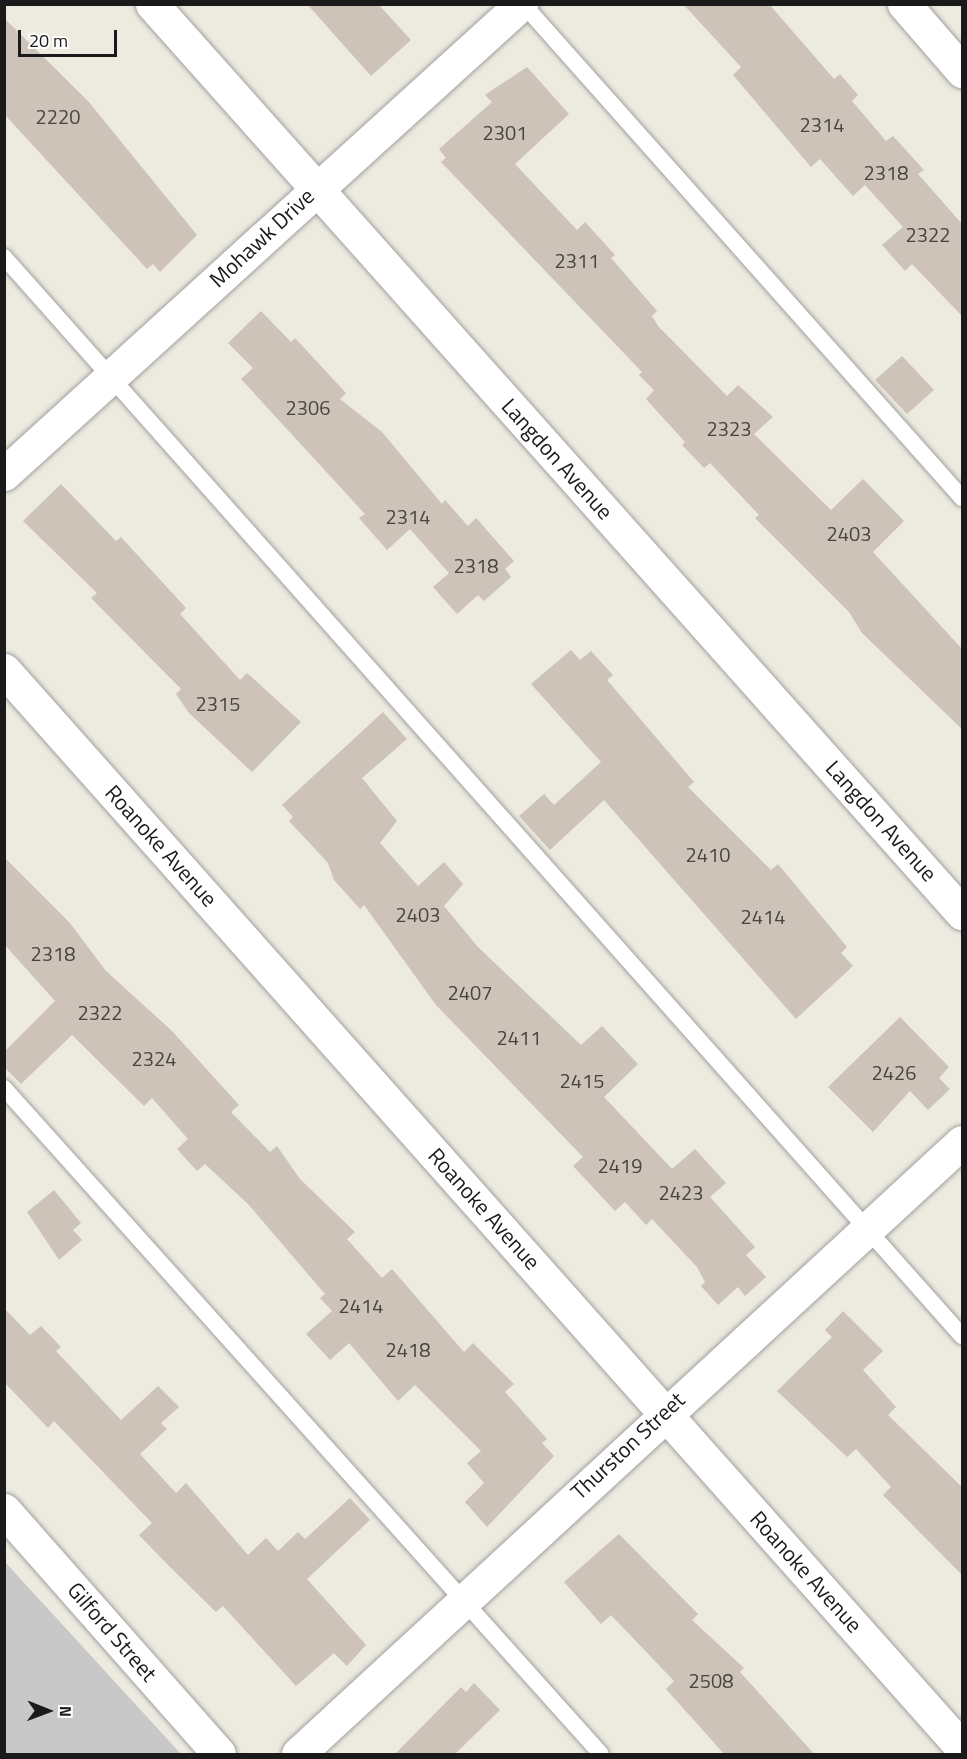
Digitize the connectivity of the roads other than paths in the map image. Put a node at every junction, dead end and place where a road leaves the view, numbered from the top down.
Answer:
1 (152, 4) edge
2 (522, 4) edge
3 (904, 4) edge
4 (963, 71) edge
5 (316, 188) junction
6 (4, 257) edge
7 (111, 377) junction
8 (4, 474) edge
9 (963, 498) edge
10 (4, 670) edge
11 (963, 913) edge
12 (4, 1088) edge
13 (963, 1142) edge
14 (867, 1228) junction
15 (963, 1336) edge
16 (664, 1412) junction
17 (4, 1510) edge
18 (464, 1602) junction
19 (963, 1748) edge
20 (219, 1755) edge
21 (298, 1755) edge
22 (601, 1755) edge

1 - 5 street, Langdon Avenue
2 - 5 street, Mohawk Drive
2 - 9 lane
3 - 4 street
5 - 7 street, Mohawk Drive
5 - 11 street, Langdon Avenue
6 - 7 lane
7 - 8 street, Mohawk Drive
7 - 14 lane
10 - 16 street, Roanoke Avenue
12 - 18 lane
13 - 14 street, Thurston Street
14 - 15 lane
14 - 16 street, Thurston Street
16 - 18 street, Thurston Street
16 - 19 street, Roanoke Avenue
17 - 20 street, Gilford Street
18 - 21 street, Thurston Street
18 - 22 lane

